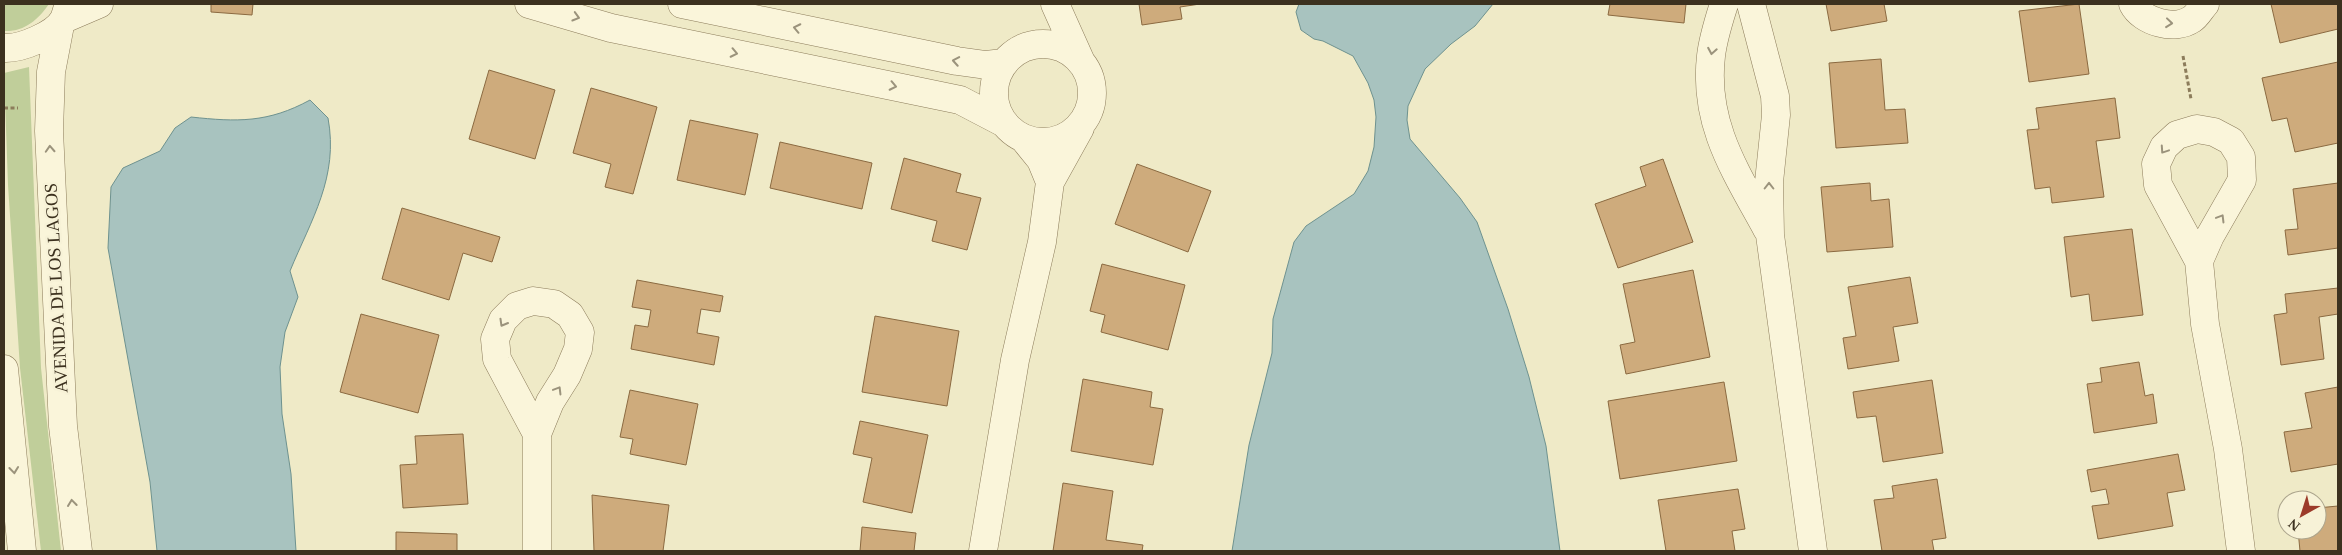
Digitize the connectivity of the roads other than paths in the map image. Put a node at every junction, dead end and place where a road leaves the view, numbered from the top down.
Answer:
1 (98, 4) edge
2 (529, 4) edge
3 (682, 4) edge
4 (1048, 4) edge
5 (1055, 4) edge
6 (1724, 4) edge
7 (1751, 4) edge
8 (2133, 4) edge
9 (2205, 4) edge
10 (64, 16) edge
11 (4, 48) edge
12 (1012, 56) junction
13 (1081, 62) junction
14 (1083, 123) junction
15 (1014, 131) junction
16 (1050, 182) junction
17 (1770, 235) junction
18 (2199, 262) junction
19 (4, 369) edge
20 (537, 434) dead end
21 (22, 551) edge
22 (78, 551) edge
23 (537, 551) edge
24 (984, 551) edge
25 (1813, 551) edge
26 (2241, 551) edge

1 - 10 street
2 -> 15 street
12 -> 3 street
4 - 12 street
5 - 13 street
6 -> 17 street
17 -> 7 street
8 -> 9 street
10 - 11 street
22 -> 10 street, AVENIDA DE LOS LAGOS
12 - 13 street
12 - 15 street
13 - 14 street
14 - 15 street
14 - 16 street
15 - 16 street
16 - 24 street
17 - 25 street
18 -> 18 street
18 - 26 street
19 -> 21 street
20 - 23 street

